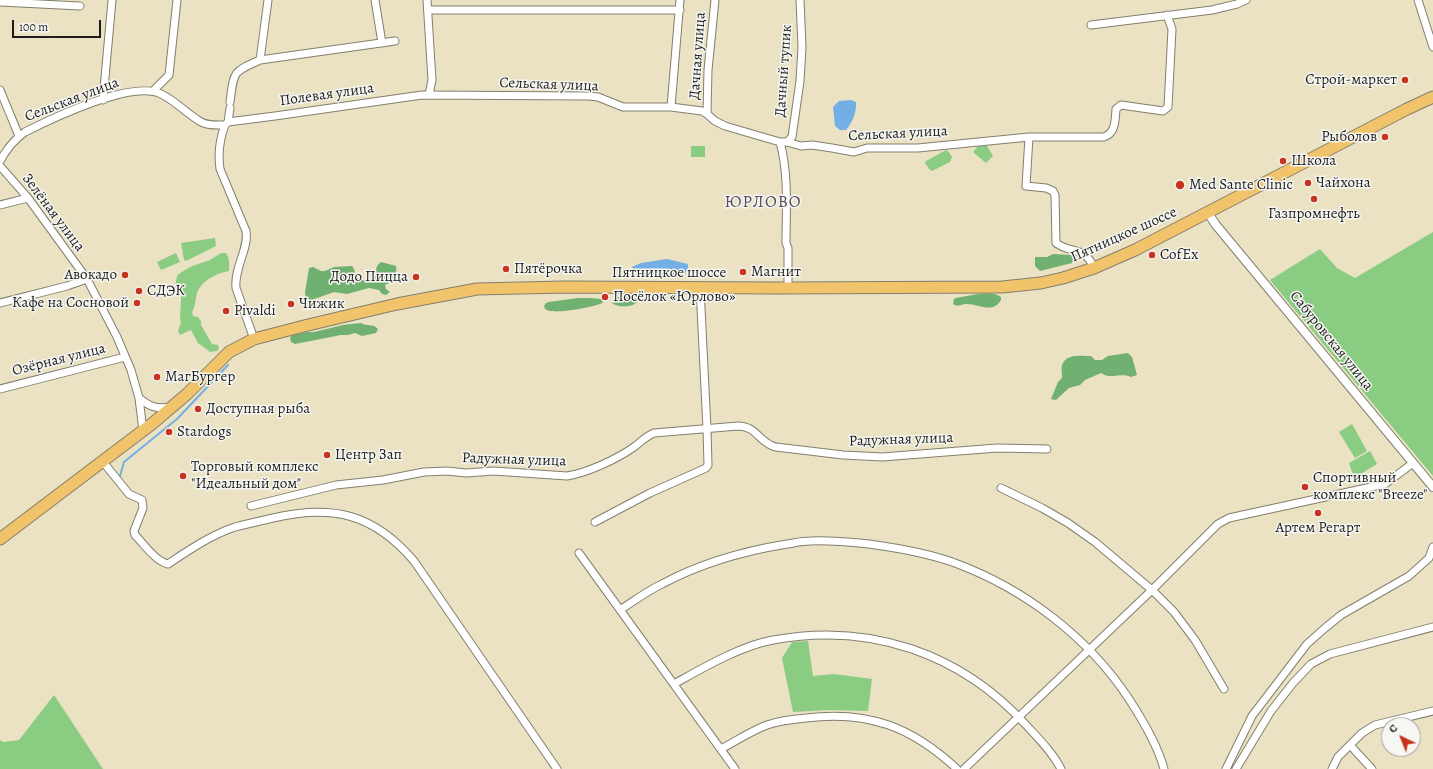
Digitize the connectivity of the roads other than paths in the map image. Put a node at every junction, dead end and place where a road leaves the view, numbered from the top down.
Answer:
1 (112, 0) edge
2 (176, 0) edge
3 (268, 0) edge
4 (375, 0) edge
5 (427, 0) edge
6 (680, 0) edge
7 (715, 0) edge
8 (800, 0) edge
9 (1246, 0) edge
10 (1418, 0) edge
11 (0, 2) edge
12 (80, 6) dead end
13 (428, 10) junction
14 (680, 10) junction
15 (1167, 15) junction
16 (1091, 25) dead end
17 (395, 41) dead end
18 (382, 43) junction
19 (1433, 47) edge
20 (260, 60) junction
21 (0, 90) edge
22 (153, 91) junction
23 (429, 95) junction
24 (1433, 97) edge
25 (102, 100) junction
26 (671, 107) junction
27 (707, 114) junction
28 (227, 123) junction
29 (19, 136) junction
30 (1029, 137) junction
31 (784, 142) junction
32 (0, 161) edge
33 (0, 166) edge
34 (28, 198) junction
35 (0, 205) edge
36 (1208, 213) junction
37 (1094, 268) junction
38 (87, 279) junction
39 (700, 288) junction
40 (788, 288) junction
41 (0, 303) edge
42 (254, 339) junction
43 (125, 357) junction
44 (0, 389) edge
45 (139, 398) junction
46 (173, 406) junction
47 (707, 429) junction
48 (143, 431) junction
49 (1047, 449) dead end
50 (103, 462) junction
51 (1413, 463) junction
52 (1433, 487) edge
53 (1001, 488) dead end
54 (251, 506) dead end
55 (595, 522) dead end
56 (0, 539) edge
57 (1433, 548) edge
58 (578, 553) dead end
59 (1152, 590) junction
60 (620, 610) junction
61 (1433, 627) edge
62 (1089, 649) junction
63 (674, 684) junction
64 (1224, 689) dead end
65 (1433, 711) edge
66 (1018, 717) junction
67 (1350, 745) junction
68 (721, 749) junction
69 (557, 769) edge
70 (735, 769) edge
71 (957, 769) edge
72 (964, 769) edge
73 (1061, 769) edge
74 (1164, 769) edge
75 (1226, 769) edge
76 (1236, 769) edge
77 (1332, 769) edge
78 (1372, 769) edge

1 - 25 street
2 - 22 street
3 - 20 street
4 - 18 street
5 - 13 street
6 - 14 street
7 - 27 street, Дачная улица
8 - 31 street, Дачный тупик
9 - 15 street
10 - 19 street
11 - 12 street
13 - 14 street
13 - 23 street
14 - 26 street
15 - 16 street
15 - 30 street, Сельская улица
17 - 18 street
18 - 20 street
20 - 28 street
21 - 29 street
22 - 25 street, Сельская улица
22 - 28 street, Сельская улица
23 - 26 street, Сельская улица
23 - 28 street, Полевая улица
24 - 36 main road, Пятницкое шоссе
25 - 29 street, Сельская улица
26 - 27 street, Сельская улица
27 - 31 street, Сельская улица
28 - 42 street
29 - 32 street, Сельская улица
30 - 31 street, Сельская улица
30 - 37 street
31 - 40 street
33 - 34 street, Зелёная улица
34 - 35 street
34 - 38 street, Зелёная улица
36 - 37 main road, Пятницкое шоссе
36 - 51 street, Сабуровская улица
37 - 40 main road, Пятницкое шоссе
38 - 41 street
38 - 43 street, Зелёная улица
39 - 40 main road, Пятницкое шоссе
39 - 42 main road, Пятницкое шоссе
39 - 47 street
42 - 46 main road, Пятницкое шоссе
43 - 44 street, Озёрная улица
43 - 45 street, Зелёная улица
45 - 46 street
45 - 48 street, Зелёная улица
46 - 48 main road, Пятницкое шоссе
47 - 49 street, Радужная улица
47 - 54 street, Радужная улица
47 - 55 street
48 - 50 main road, Пятницкое шоссе
50 - 56 main road, Пятницкое шоссе
50 - 69 street
51 - 52 street, Сабуровская улица
51 - 59 street
53 - 59 street
57 - 75 street
58 - 60 street
59 - 62 street
59 - 64 street
60 - 62 street
60 - 63 street
61 - 76 street
62 - 66 street
62 - 74 street
63 - 66 street
63 - 68 street
65 - 67 street
66 - 72 street
66 - 73 street
67 - 77 street
67 - 78 street
68 - 70 street
68 - 71 street

